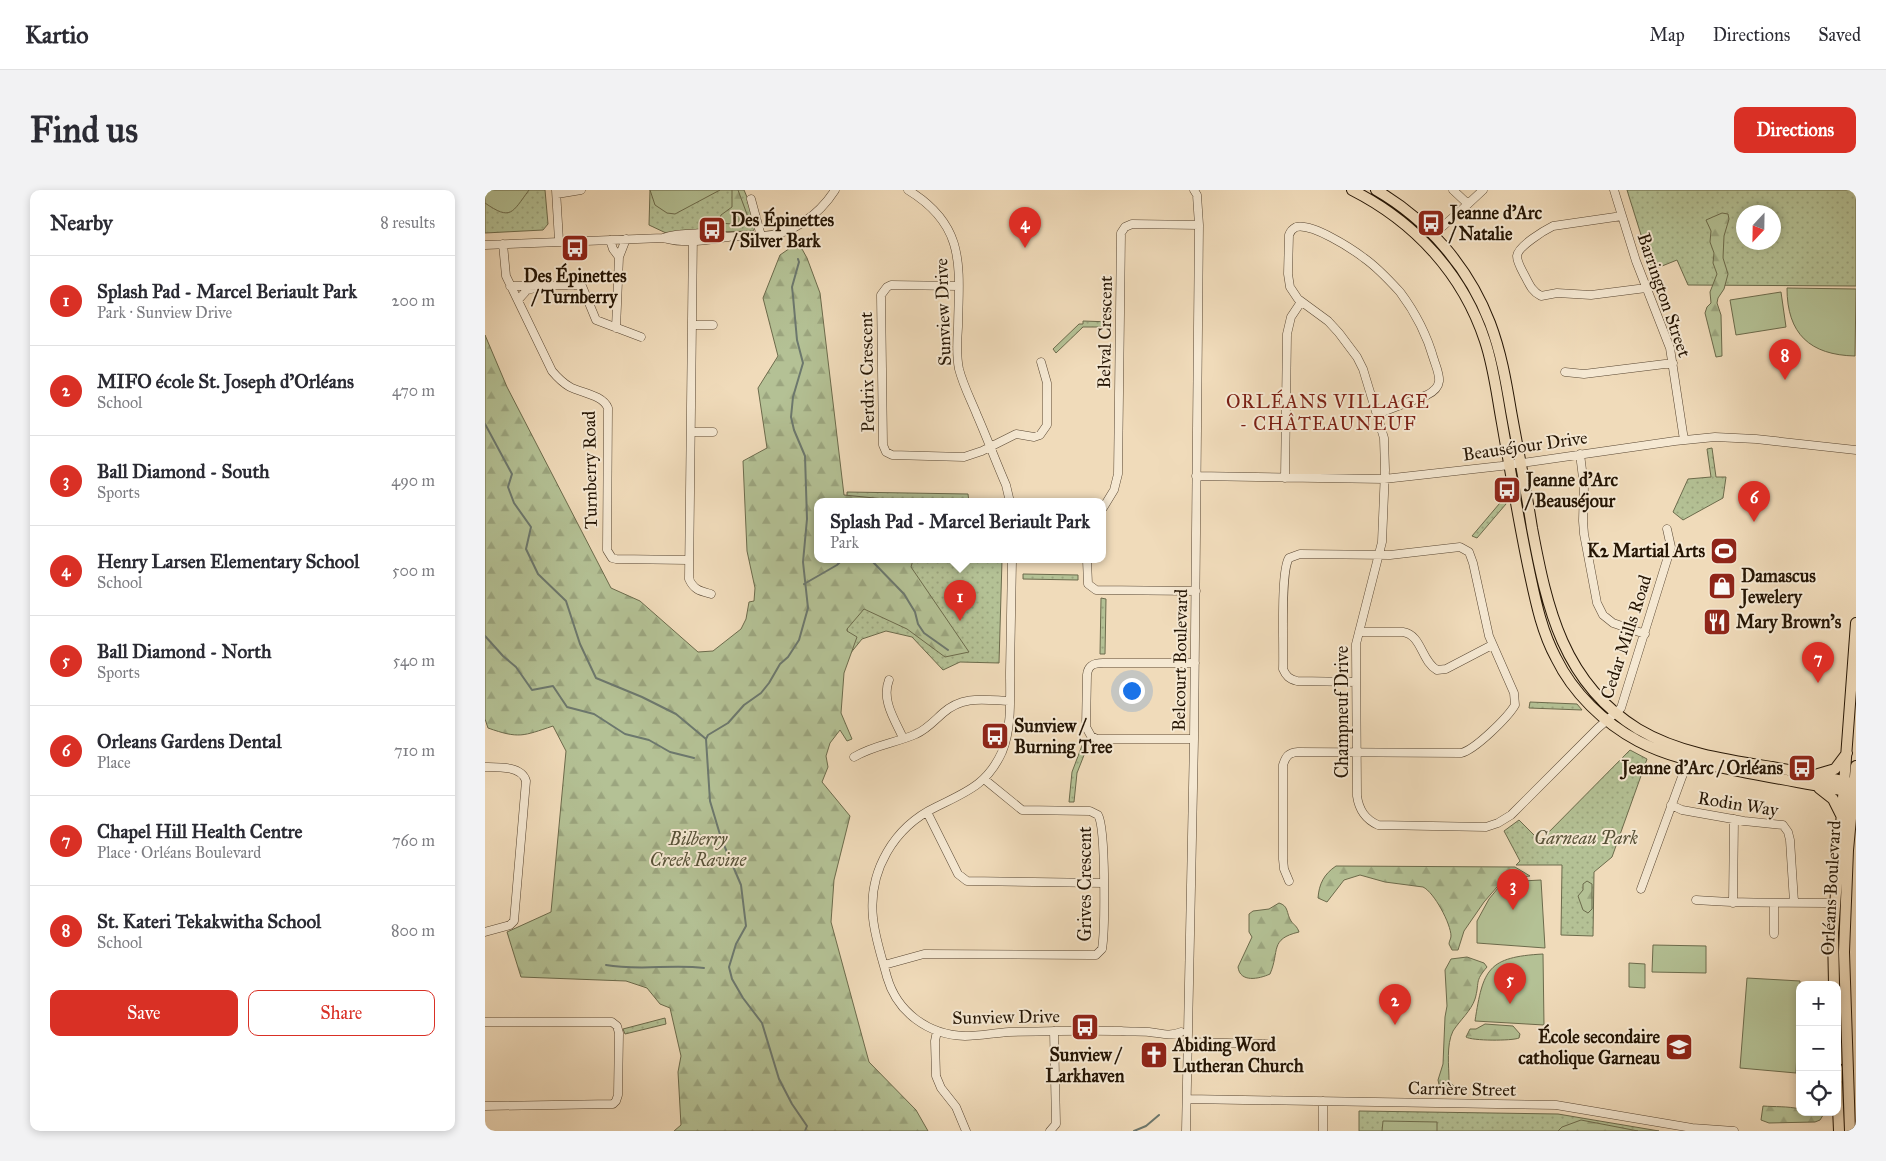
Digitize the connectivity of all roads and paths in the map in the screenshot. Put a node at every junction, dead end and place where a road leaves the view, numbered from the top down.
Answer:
1 (581, 190) edge
2 (835, 190) edge
3 (908, 190) edge
4 (1194, 190) edge
5 (1352, 190) edge
6 (1376, 190) edge
7 (1453, 190) edge
8 (1483, 190) edge
9 (1614, 190) edge
10 (557, 192) edge
11 (751, 199) dead end
12 (1468, 204) junction
13 (1621, 216) junction
14 (1199, 225) junction
15 (1433, 235) junction
16 (761, 236) junction
17 (693, 237) junction
18 (626, 239) junction
19 (611, 240) junction
20 (559, 241) junction
21 (503, 244) junction
22 (485, 245) edge
23 (619, 257) junction
24 (541, 285) junction
25 (510, 286) junction
26 (958, 286) junction
27 (1646, 288) junction
28 (518, 300) junction
29 (1301, 302) junction
30 (692, 325) junction
31 (713, 325) dead end
32 (616, 328) junction
33 (641, 337) dead end
34 (1041, 362) dead end
35 (1673, 363) junction
36 (1565, 372) dead end
37 (1377, 414) junction
38 (691, 432) junction
39 (713, 432) dead end
40 (1684, 440) junction
41 (990, 447) junction
42 (1856, 450) edge
43 (1579, 454) junction
44 (1521, 462) junction
45 (1509, 464) junction
46 (1196, 476) junction
47 (1285, 478) junction
48 (1384, 480) junction
49 (1009, 498) edge
50 (1106, 503) edge
51 (1667, 529) dead end
52 (1380, 555) junction
53 (688, 560) junction
54 (1012, 563) edge
55 (1087, 563) edge
56 (1196, 591) junction
57 (711, 594) dead end
58 (1856, 623) edge
59 (1359, 632) junction
60 (1645, 634) junction
61 (1493, 645) junction
62 (1195, 664) junction
63 (889, 680) dead end
64 (1356, 682) junction
65 (1009, 701) junction
66 (1616, 713) junction
67 (1607, 721) junction
68 (903, 738) junction
69 (1194, 739) junction
70 (1356, 752) junction
71 (1848, 752) junction
72 (1689, 756) junction
73 (855, 757) dead end
74 (1856, 766) edge
75 (485, 768) edge
76 (984, 779) junction
77 (1814, 780) junction
78 (1851, 787) edge
79 (1671, 805) junction
80 (927, 812) junction
81 (1849, 814) edge
82 (1734, 819) junction
83 (1289, 881) dead end
84 (1103, 883) junction
85 (1641, 889) dead end
86 (1696, 900) dead end
87 (1794, 902) junction
88 (1733, 903) junction
89 (1774, 904) junction
90 (1835, 904) junction
91 (485, 932) edge
92 (1775, 934) dead end
93 (884, 964) junction
94 (1834, 981) edge
95 (485, 1022) edge
96 (937, 1031) junction
97 (1054, 1031) junction
98 (1184, 1033) junction
99 (1188, 1042) junction
100 (1267, 1044) dead end
101 (1187, 1100) junction
102 (1323, 1101) junction
103 (485, 1106) edge
104 (1838, 1116) edge
105 (966, 1131) edge
106 (1050, 1131) edge
107 (1186, 1131) edge
108 (1323, 1131) edge
109 (1734, 1131) edge
110 (1839, 1131) edge
111 (1850, 1131) edge

1 - 10 street
2 - 16 street
3 - 26 street, Sunview Drive
4 - 14 street, Belcourt Boulevard
5 - 45 main road
6 - 15 main road
7 - 12 street
8 - 12 street
9 - 13 street, Barrington Street
10 - 20 street
11 - 16 street
12 - 15 street
13 - 27 street, Barrington Street
13 - 27 street
14 - 46 street, Belcourt Boulevard
14 - 50 street, Belval Crescent
15 - 44 main road
16 - 17 street
17 - 18 street
17 - 30 street
18 - 19 street
18 - 23 street
19 - 20 street
19 - 23 street
20 - 21 street
21 - 22 street
21 - 25 street, Turnberry Road
23 - 32 street
24 - 25 street
24 - 28 street
24 - 32 street
25 - 28 street, Turnberry Road
26 - 41 street, Sunview Drive
26 - 41 street, Perdrix Crescent
27 - 35 street, Barrington Street
28 - 53 street, Turnberry Road
29 - 37 street, Champneuf Drive
29 - 37 street, Champneuf Drive
29 - 47 street
30 - 31 street
30 - 38 street
32 - 33 street
34 - 41 street
35 - 36 street
35 - 40 street, Barrington Street
37 - 48 street, Champneuf Drive
38 - 39 street
38 - 53 street
40 - 42 street, Beauséjour Drive
40 - 43 street, Beauséjour Drive
41 - 49 street, Sunview Drive
43 - 44 street, Beauséjour Drive
43 - 60 street
44 - 45 street, Beauséjour Drive
44 - 66 main road
45 - 48 street, Beauséjour Drive
45 - 67 main road
46 - 47 street, Beauséjour Drive
46 - 56 street, Belcourt Boulevard
47 - 48 street, Beauséjour Drive
48 - 52 street, Champneuf Drive
51 - 60 street, Cedar Mills Road
52 - 59 street, Champneuf Drive
52 - 61 street
52 - 64 street
53 - 57 street
54 - 65 street, Sunview Drive
55 - 56 street
56 - 62 street, Belcourt Boulevard
58 - 71 main road, Orléans Boulevard
59 - 61 street
59 - 64 street, Champneuf Drive
60 - 66 street, Cedar Mills Road
61 - 70 street
62 - 69 street, Belcourt Boulevard
62 - 69 street
63 - 68 street
64 - 70 street, Champneuf Drive
65 - 68 street
65 - 76 street, Sunview Drive
66 - 67 street, Cedar Mills Road
66 - 72 main road
67 - 70 street, Champneuf Drive
67 - 72 main road
68 - 73 street
69 - 98 street, Belcourt Boulevard
70 - 83 street
71 - 77 main road
71 - 78 main road, Orléans Boulevard
72 - 77 main road
72 - 79 street
74 - 78 main road, Orléans Boulevard
75 - 91 street
76 - 80 street, Sunview Drive
76 - 84 street, Grives Crescent
77 - 78 main road
77 - 81 main road
78 - 81 main road, Orléans Boulevard
79 - 82 street, Rodin Way
79 - 85 street
80 - 84 street
80 - 93 street, Sunview Drive
81 - 90 main road, Orléans Boulevard
81 - 111 main road, Orléans Boulevard
82 - 87 street, Rodin Way
82 - 88 street
84 - 93 street, Grives Crescent
86 - 88 street
87 - 89 street
87 - 90 street
88 - 89 street
89 - 92 street
90 - 94 main road, Orléans Boulevard
93 - 96 street, Sunview Drive
95 - 103 street
96 - 97 street, Sunview Drive
96 - 105 street
97 - 98 street, Sunview Drive
97 - 106 street
98 - 99 street, Belcourt Boulevard
99 - 100 street
99 - 101 street, Belcourt Boulevard
101 - 102 street, Carrière Street
101 - 107 street, Belcourt Boulevard
102 - 108 street
102 - 109 street, Carrière Street
104 - 110 main road

